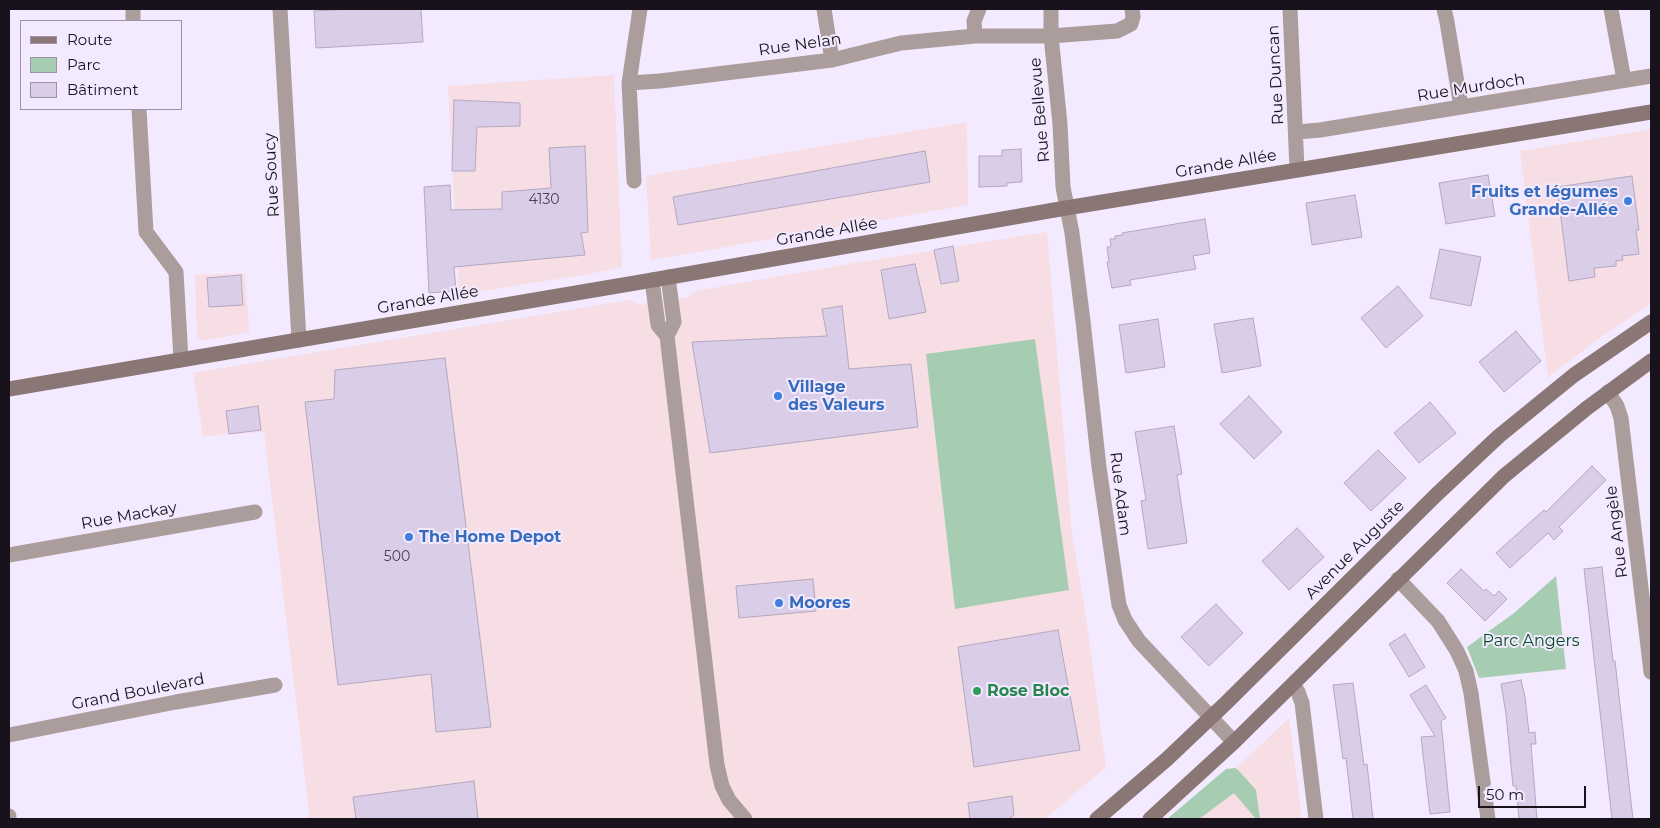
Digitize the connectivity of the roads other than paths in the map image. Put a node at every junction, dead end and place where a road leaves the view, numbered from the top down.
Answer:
1 (280, 9) edge
2 (640, 9) edge
3 (824, 9) edge
4 (979, 9) edge
5 (1051, 9) edge
6 (1132, 9) edge
7 (1290, 9) edge
8 (1444, 9) edge
9 (1611, 9) edge
10 (975, 36) junction
11 (1051, 36) junction
12 (832, 60) junction
13 (1651, 76) edge
14 (1624, 80) junction
15 (629, 83) junction
16 (1461, 107) junction
17 (139, 110) edge
18 (1651, 112) edge
19 (1296, 132) junction
20 (1297, 169) junction
21 (634, 181) dead end
22 (1066, 208) junction
23 (668, 277) junction
24 (652, 280) junction
25 (1651, 322) edge
26 (667, 336) junction
27 (299, 340) junction
28 (181, 360) junction
29 (1651, 361) edge
30 (9, 388) edge
31 (1608, 392) junction
32 (255, 512) dead end
33 (9, 555) edge
34 (1398, 579) junction
35 (1651, 672) edge
36 (1293, 684) junction
37 (275, 685) dead end
38 (1211, 717) junction
39 (9, 735) edge
40 (1234, 742) junction
41 (745, 819) edge
42 (1097, 819) edge
43 (1150, 819) edge
44 (1316, 819) edge
45 (1488, 819) edge

1 - 27 street, Rue Soucy
2 - 15 street
3 - 12 street
4 - 10 street
5 - 11 street, Rue Bellevue
6 - 11 street, Rue Nelan
7 - 19 street, Rue Duncan
8 - 16 street
9 - 14 street
10 - 11 street, Rue Nelan
10 - 12 street, Rue Nelan
11 - 22 street, Rue Bellevue
12 - 15 street, Rue Nelan
13 - 14 street, Rue Murdoch
14 - 16 street, Rue Murdoch
15 - 21 street
16 - 19 street, Rue Murdoch
17 - 28 street
18 - 20 main road, Grande Allée
19 - 20 street, Rue Duncan
20 - 22 main road, Grande Allée
22 - 23 main road, Grande Allée
22 - 38 street, Rue Adam
23 - 24 main road, Grande Allée
23 - 26 street
24 - 26 street
24 - 27 main road, Grande Allée
25 - 38 main road, Avenue Auguste
26 - 41 street
27 - 28 main road, Grande Allée
28 - 30 main road, Grande Allée
29 - 31 main road
31 - 34 main road
31 - 35 street, Rue Angèle
32 - 33 street, Rue Mackay
34 - 36 main road
34 - 45 street
36 - 40 main road
36 - 44 street
37 - 39 street, Grand Boulevard
38 - 40 street, Rue Adam
38 - 42 main road, Avenue Auguste
40 - 43 main road

